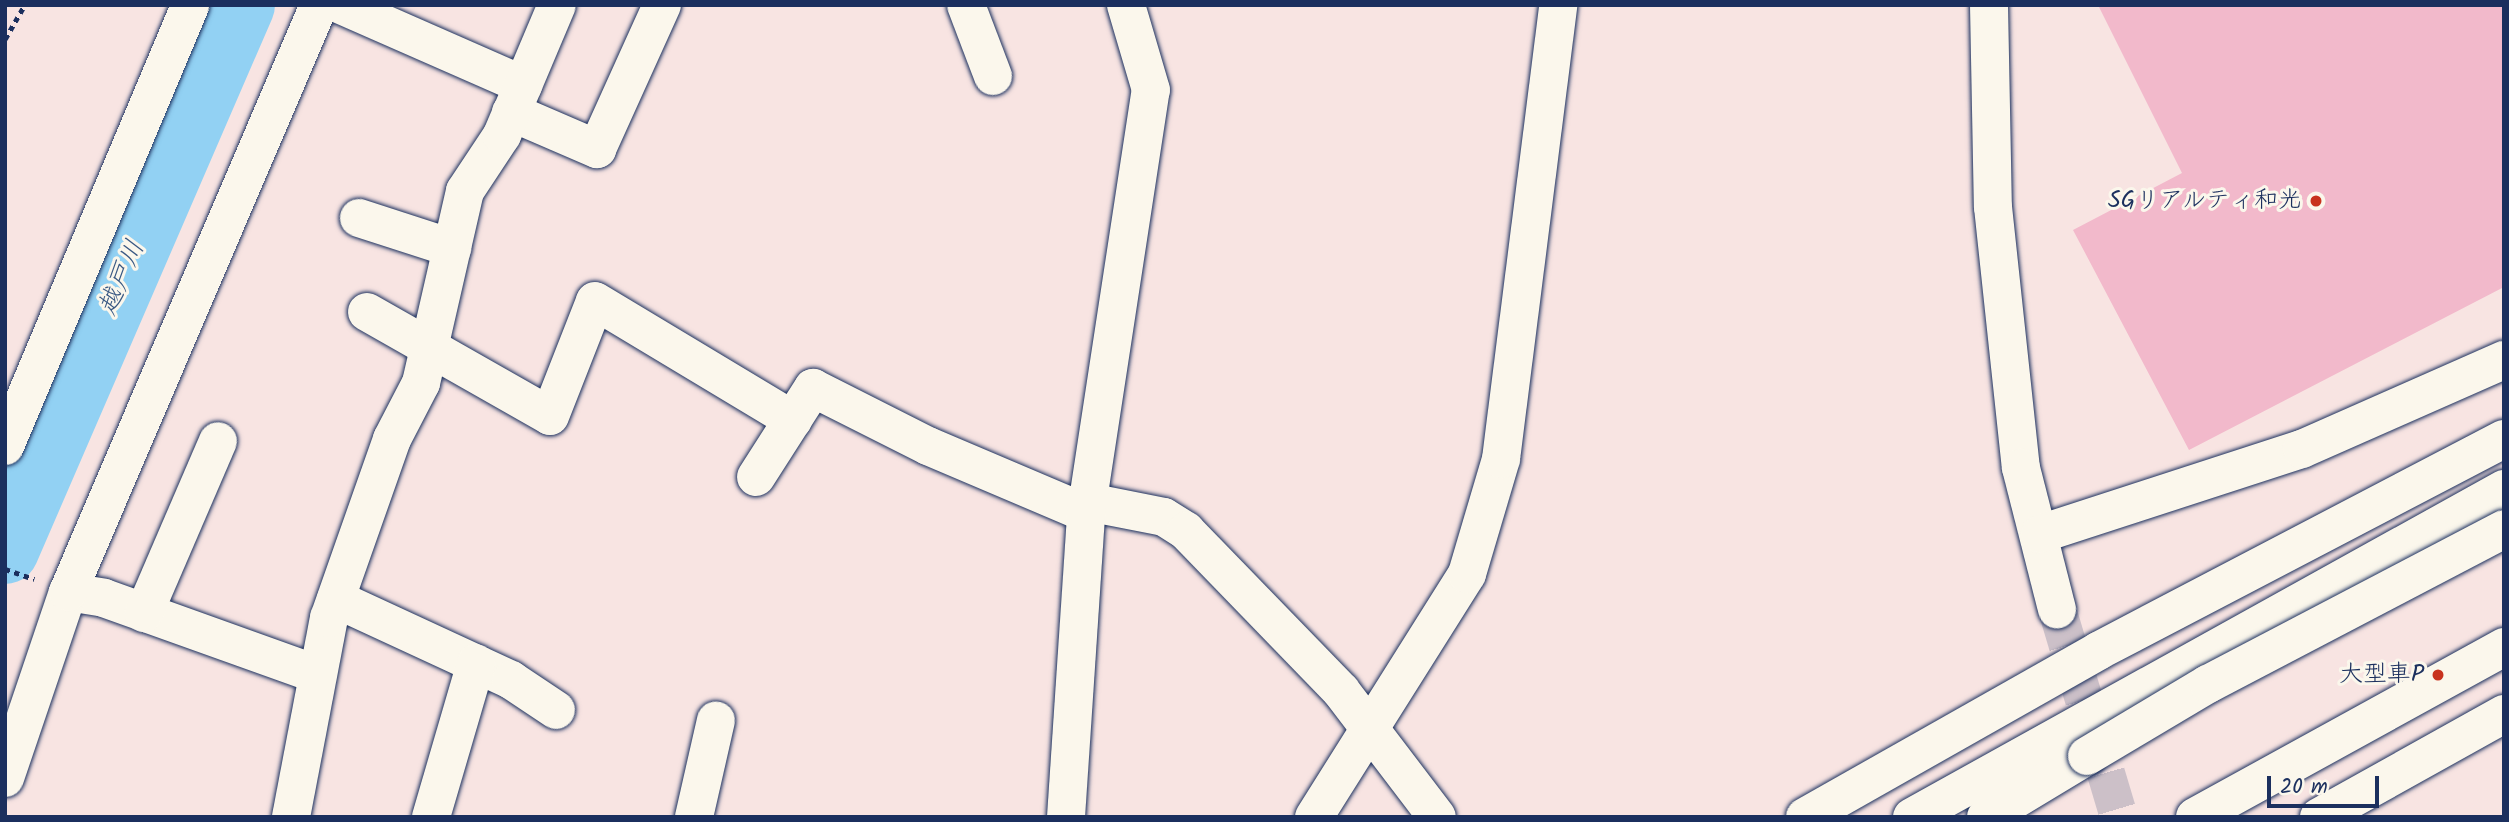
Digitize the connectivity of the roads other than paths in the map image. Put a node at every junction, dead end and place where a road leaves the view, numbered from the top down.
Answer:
1 (190, 5) edge
2 (319, 5) edge
3 (341, 5) edge
4 (557, 5) edge
5 (662, 5) edge
6 (966, 5) edge
7 (1126, 5) edge
8 (1558, 5) edge
9 (1989, 5) edge
10 (993, 76) dead end
11 (517, 98) junction
12 (359, 218) dead end
13 (452, 248) junction
14 (367, 312) dead end
15 (430, 351) junction
16 (2504, 360) edge
17 (793, 420) junction
18 (2504, 439) edge
19 (218, 441) dead end
20 (5, 446) edge
21 (756, 477) dead end
22 (2504, 489) edge
23 (1087, 508) junction
24 (2504, 528) edge
25 (2040, 534) junction
26 (68, 592) junction
27 (336, 598) junction
28 (2057, 609) tunnel mouth
29 (144, 613) junction
30 (2504, 647) edge
31 (476, 663) junction
32 (316, 674) junction
33 (556, 710) dead end
34 (2504, 714) edge
35 (716, 720) dead end
36 (1367, 727) junction
37 (2083, 739) junction
38 (5, 778) edge
39 (290, 817) edge
40 (431, 817) edge
41 (694, 817) edge
42 (1066, 817) edge
43 (1314, 817) edge
44 (1437, 817) edge
45 (1805, 817) edge
46 (1913, 817) edge
47 (1986, 817) edge
48 (2195, 817) edge
49 (2319, 817) edge

1 - 20 main road
2 - 26 main road
3 - 11 main road
4 - 11 main road
5 - 11 main road
6 - 10 main road
7 - 23 main road
8 - 36 main road
9 - 25 main road
11 - 13 main road
12 - 13 main road
13 - 15 main road
14 - 15 main road
15 - 17 main road
15 - 27 main road
16 - 25 main road
17 - 21 main road
17 - 23 main road
18 - 45 main road
19 - 29 main road
22 - 37 main road
23 - 36 main road
23 - 42 main road
24 - 37 main road, bridge
25 - 28 main road
26 - 29 main road
26 - 38 main road
27 - 31 main road
27 - 32 main road
29 - 32 main road
30 - 48 main road
31 - 33 main road
31 - 40 main road
32 - 39 main road
34 - 49 main road
35 - 41 main road
36 - 43 main road
36 - 44 main road
37 - 46 main road
37 - 47 main road

